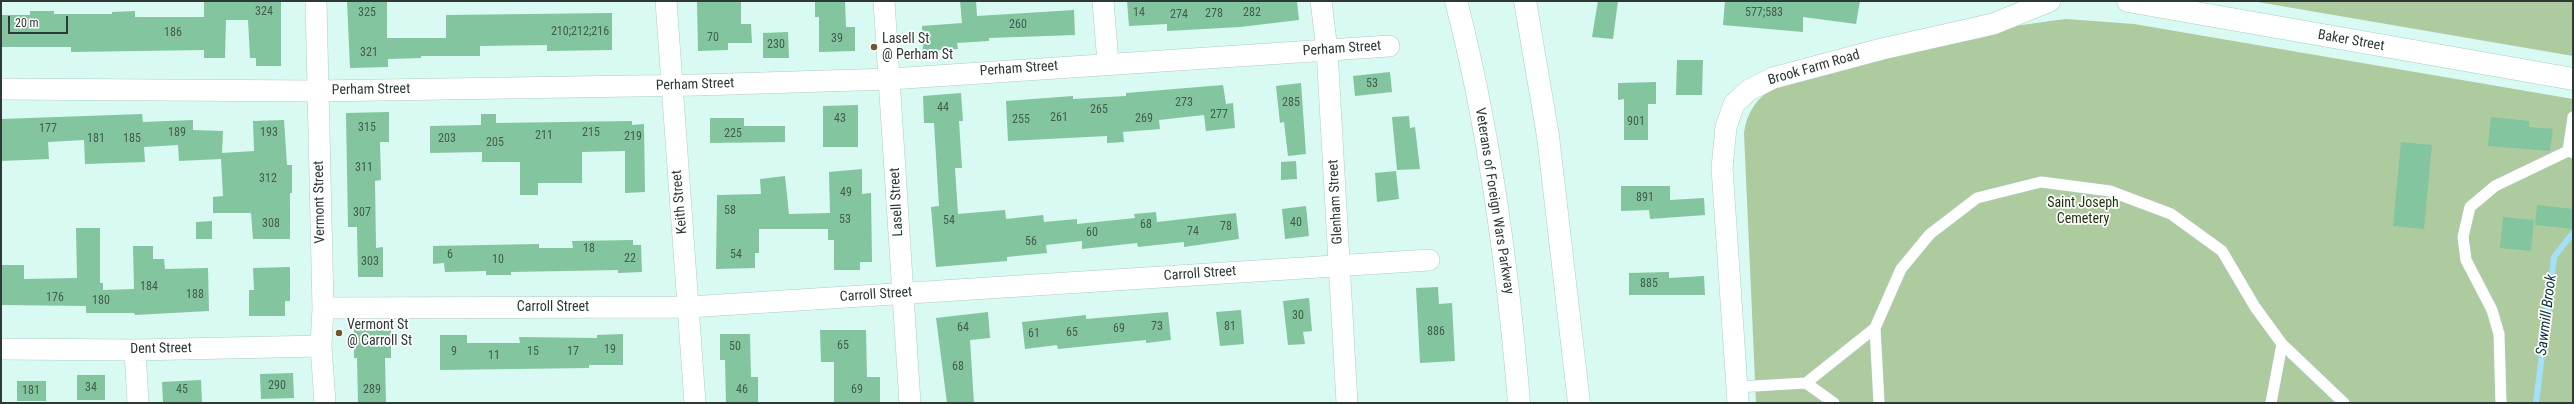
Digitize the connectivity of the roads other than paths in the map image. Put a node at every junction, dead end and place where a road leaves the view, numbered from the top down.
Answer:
1 (316, 1) edge
2 (666, 1) edge
3 (884, 1) edge
4 (1103, 1) edge
5 (1321, 1) edge
6 (1456, 1) edge
7 (1525, 1) edge
8 (2050, 1) edge
9 (2128, 1) edge
10 (1389, 46) dead end
11 (1327, 50) junction
12 (1108, 63) junction
13 (890, 79) junction
14 (2573, 79) edge
15 (671, 86) junction
16 (1, 89) edge
17 (318, 91) junction
18 (2573, 117) edge
19 (2570, 152) edge
20 (1429, 260) dead end
21 (1340, 266) junction
22 (902, 293) junction
23 (689, 307) junction
24 (322, 308) junction
25 (1875, 328) junction
26 (2282, 344) junction
27 (321, 346) junction
28 (1, 349) edge
29 (134, 350) junction
30 (1806, 383) junction
31 (1738, 395) edge
32 (138, 403) edge
33 (325, 403) edge
34 (694, 403) edge
35 (910, 403) edge
36 (1347, 403) edge
37 (1519, 403) edge
38 (1579, 403) edge
39 (1834, 403) edge
40 (1879, 403) edge
41 (2271, 403) edge
42 (2344, 403) edge
43 (2501, 403) edge

1 - 17 street, Vermont Street
2 - 15 street, Keith Street
3 - 13 street, Lasell Street
4 - 12 street
5 - 11 street, Glenham Street
6 - 37 main road, Veterans of Foreign Wars Parkway
7 - 38 main road
8 - 31 street, Brook Farm Road
9 - 14 main road, Baker Street
10 - 11 street, Perham Street
11 - 12 street, Perham Street
11 - 21 street, Glenham Street
12 - 13 street, Perham Street
13 - 15 street, Perham Street
13 - 22 street, Lasell Street
15 - 17 street, Perham Street
15 - 23 street, Keith Street
16 - 17 street, Perham Street
17 - 24 street, Vermont Street
18 - 19 lane
19 - 43 lane
20 - 21 street, Carroll Street
21 - 22 street, Carroll Street
21 - 36 street, Glenham Street
22 - 23 street, Carroll Street
22 - 35 street, Lasell Street
23 - 24 street, Carroll Street
23 - 34 street, Keith Street
24 - 27 street, Vermont Street
25 - 26 lane
25 - 30 lane
25 - 40 lane
26 - 41 lane
26 - 42 lane
27 - 29 street, Dent Street
27 - 33 street, Vermont Street
28 - 29 street, Dent Street
29 - 32 street
30 - 31 lane
30 - 39 lane

